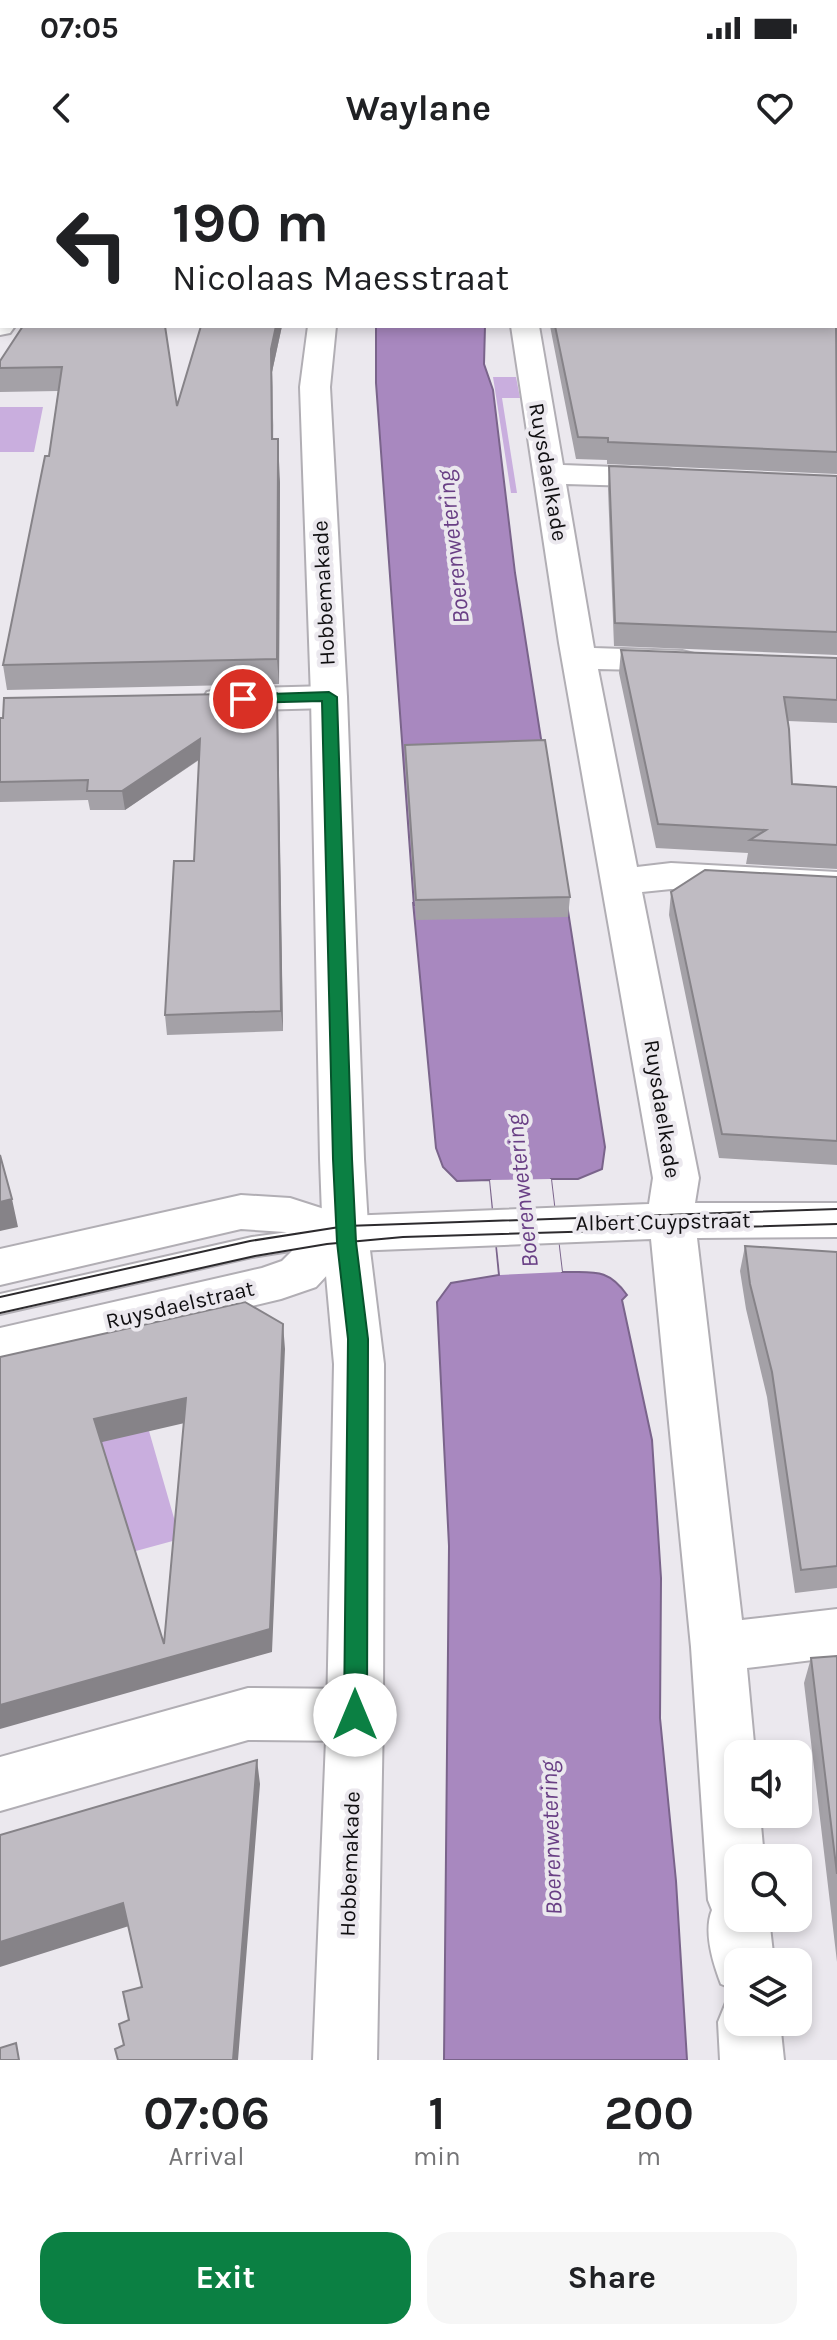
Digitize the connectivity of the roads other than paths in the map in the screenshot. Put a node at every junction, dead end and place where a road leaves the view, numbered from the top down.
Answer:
1 (322, 328) edge
2 (525, 328) edge
3 (548, 474) junction
4 (700, 479) edge
5 (580, 658) junction
6 (717, 663) edge
7 (329, 697) junction
8 (182, 700) edge
9 (622, 881) junction
10 (837, 885) edge
11 (837, 1220) edge
12 (672, 1221) junction
13 (346, 1234) junction
14 (0, 1267) edge
15 (0, 1304) edge
16 (0, 1347) edge
17 (837, 1633) edge
18 (718, 1647) junction
19 (355, 1715) junction
20 (0, 1784) edge
21 (734, 1844) edge
22 (750, 2036) edge
23 (345, 2060) edge
24 (752, 2060) edge

1 - 7 street, Hobbemakade
2 - 3 street, Ruysdaelkade
3 - 4 street
3 - 5 street, Ruysdaelkade
5 - 6 street
5 - 9 street, Ruysdaelkade
7 - 8 street
7 - 13 street, Hobbemakade
9 - 10 street
9 - 12 street, Ruysdaelkade
11 - 12 street, Albert Cuypstraat
12 - 13 street, Albert Cuypstraat
12 - 18 street, Ruysdaelkade
13 - 14 street
13 - 15 lane, Ruysdaelstraat
13 - 16 street, Ruysdaelstraat
13 - 19 street, Hobbemakade
17 - 18 street
18 - 21 street, Ruysdaelkade
19 - 20 street
19 - 23 street, Hobbemakade
22 - 24 street

